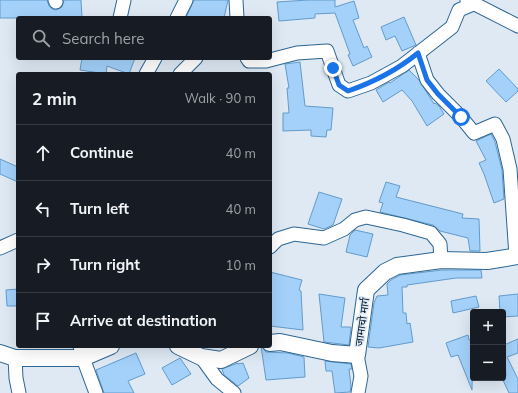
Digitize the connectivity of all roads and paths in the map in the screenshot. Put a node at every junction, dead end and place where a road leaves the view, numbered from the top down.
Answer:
1 (124, 0) edge
2 (186, 0) edge
3 (236, 0) edge
4 (470, 2) edge
5 (120, 16) edge
6 (178, 16) edge
7 (237, 16) edge
8 (518, 26) edge
9 (418, 53) junction
10 (272, 59) edge
11 (154, 60) edge
12 (194, 60) edge
13 (248, 60) edge
14 (270, 60) edge
15 (147, 72) edge
16 (182, 72) edge
17 (16, 241) edge
18 (272, 245) edge
19 (0, 248) edge
20 (517, 256) edge
21 (441, 260) junction
22 (272, 343) edge
23 (101, 348) edge
24 (182, 348) edge
25 (246, 348) edge
26 (0, 352) edge
27 (82, 352) edge
28 (357, 355) junction
29 (201, 357) junction
30 (16, 358) junction
31 (19, 393) edge
32 (96, 393) edge
33 (234, 393) edge
34 (358, 393) edge

1 - 5 street
2 - 6 street
3 - 7 street
4 - 8 street
4 - 9 street
9 - 10 street
9 - 20 street
11 - 15 street
12 - 16 street
13 - 14 street
17 - 19 street
18 - 21 street
20 - 21 street, जामाचो मार्ग
21 - 28 street, जामाचो मार्ग
22 - 28 street, जामाचो मार्ग
23 - 27 street
24 - 29 street
25 - 29 street
26 - 30 street
27 - 30 street
27 - 32 street
28 - 34 street
29 - 33 street
30 - 31 street

